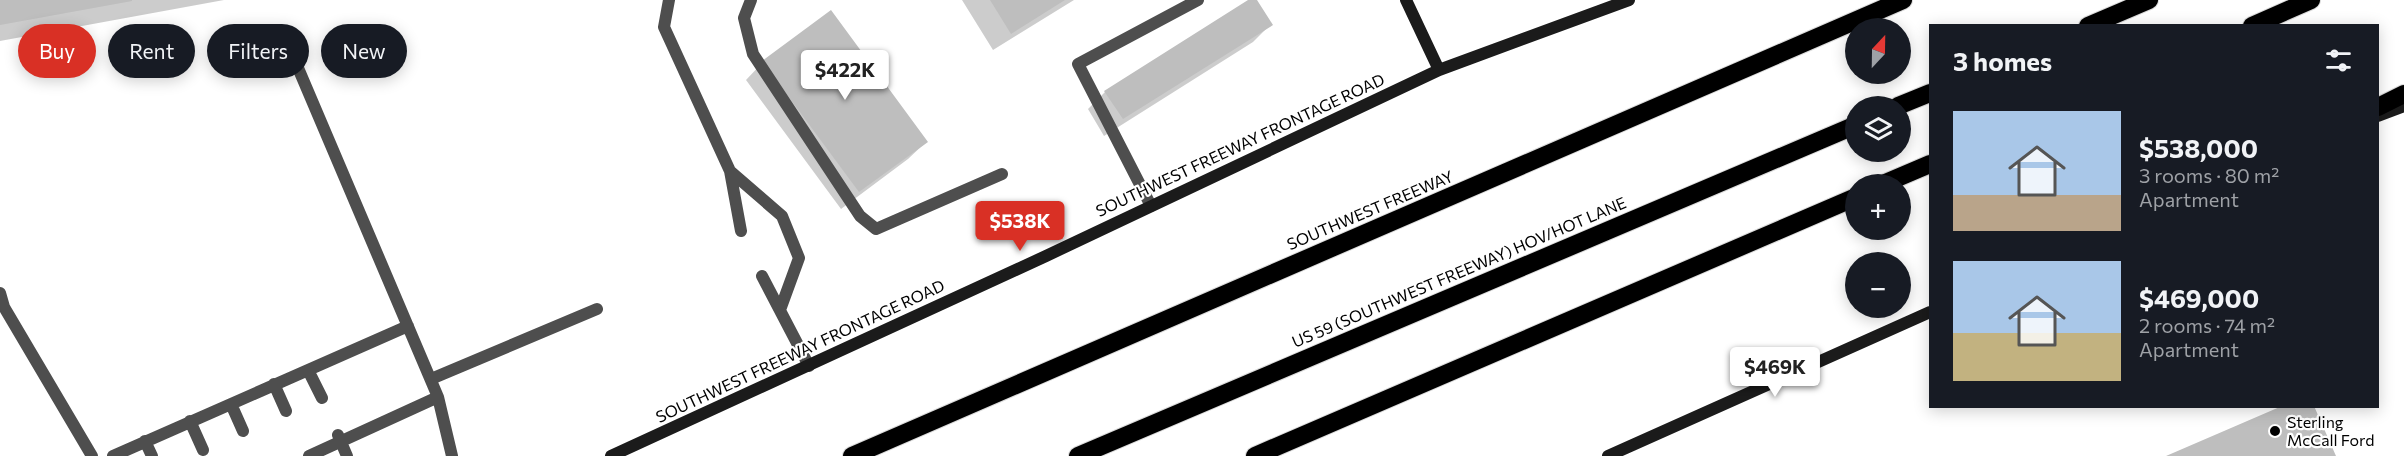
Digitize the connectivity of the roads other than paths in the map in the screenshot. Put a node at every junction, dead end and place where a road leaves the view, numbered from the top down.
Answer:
1 (669, 0) edge
2 (751, 0) edge
3 (1198, 0) edge
4 (1406, 0) edge
5 (1629, 0) edge
6 (1903, 0) edge
7 (2143, 0) edge
8 (2149, 0) edge
9 (2311, 0) edge
10 (1614, 3) edge
11 (2096, 22) edge
12 (2257, 24) edge
13 (1439, 70) junction
14 (303, 78) edge
15 (1929, 93) edge
16 (2404, 93) edge
17 (1911, 101) edge
18 (2404, 105) edge
19 (2379, 106) edge
20 (2379, 116) edge
21 (1845, 130) edge
22 (1929, 164) edge
23 (730, 171) junction
24 (1002, 174) dead end
25 (1906, 174) edge
26 (1845, 201) edge
27 (1151, 206) junction
28 (741, 231) dead end
29 (762, 276) dead end
30 (0, 294) edge
31 (597, 309) dead end
32 (780, 310) junction
33 (1929, 312) edge
34 (408, 326) junction
35 (809, 366) junction
36 (308, 370) junction
37 (430, 379) junction
38 (274, 384) junction
39 (438, 397) junction
40 (322, 398) dead end
41 (231, 404) junction
42 (286, 411) dead end
43 (190, 421) junction
44 (243, 431) dead end
45 (339, 438) junction
46 (146, 441) junction
47 (203, 450) dead end
48 (306, 453) edge
49 (92, 456) edge
50 (113, 456) edge
51 (152, 456) edge
52 (346, 456) edge
53 (452, 456) edge
54 (610, 456) edge
55 (852, 456) edge
56 (1078, 456) edge
57 (1255, 456) edge
58 (1608, 456) edge

1 - 23 lane
2 - 24 lane
3 - 27 lane
4 - 13 main road
5 - 10 main road, SOUTHWEST FREEWAY FRONTAGE ROAD
6 - 55 highway, SOUTHWEST FREEWAY
7 - 11 highway
8 - 11 highway
9 - 12 highway
10 - 13 main road, SOUTHWEST FREEWAY FRONTAGE ROAD
13 - 27 main road, SOUTHWEST FREEWAY FRONTAGE ROAD
14 - 34 lane
15 - 17 highway
16 - 19 highway
18 - 20 main road
21 - 56 highway, US 59 (SOUTHWEST FREEWAY) HOV/HOT LANE
22 - 25 highway
23 - 28 lane
23 - 32 lane
26 - 57 highway
27 - 35 main road, SOUTHWEST FREEWAY FRONTAGE ROAD
29 - 32 lane
30 - 49 lane
31 - 37 lane
32 - 35 lane
33 - 58 main road
34 - 36 lane
34 - 37 lane
35 - 54 main road, SOUTHWEST FREEWAY FRONTAGE ROAD
36 - 38 lane
36 - 40 lane
37 - 39 lane
38 - 41 lane
38 - 42 lane
39 - 45 lane
39 - 53 lane
41 - 43 lane
41 - 44 lane
43 - 46 lane
43 - 47 lane
45 - 48 lane
45 - 52 lane
46 - 50 lane
46 - 51 lane

